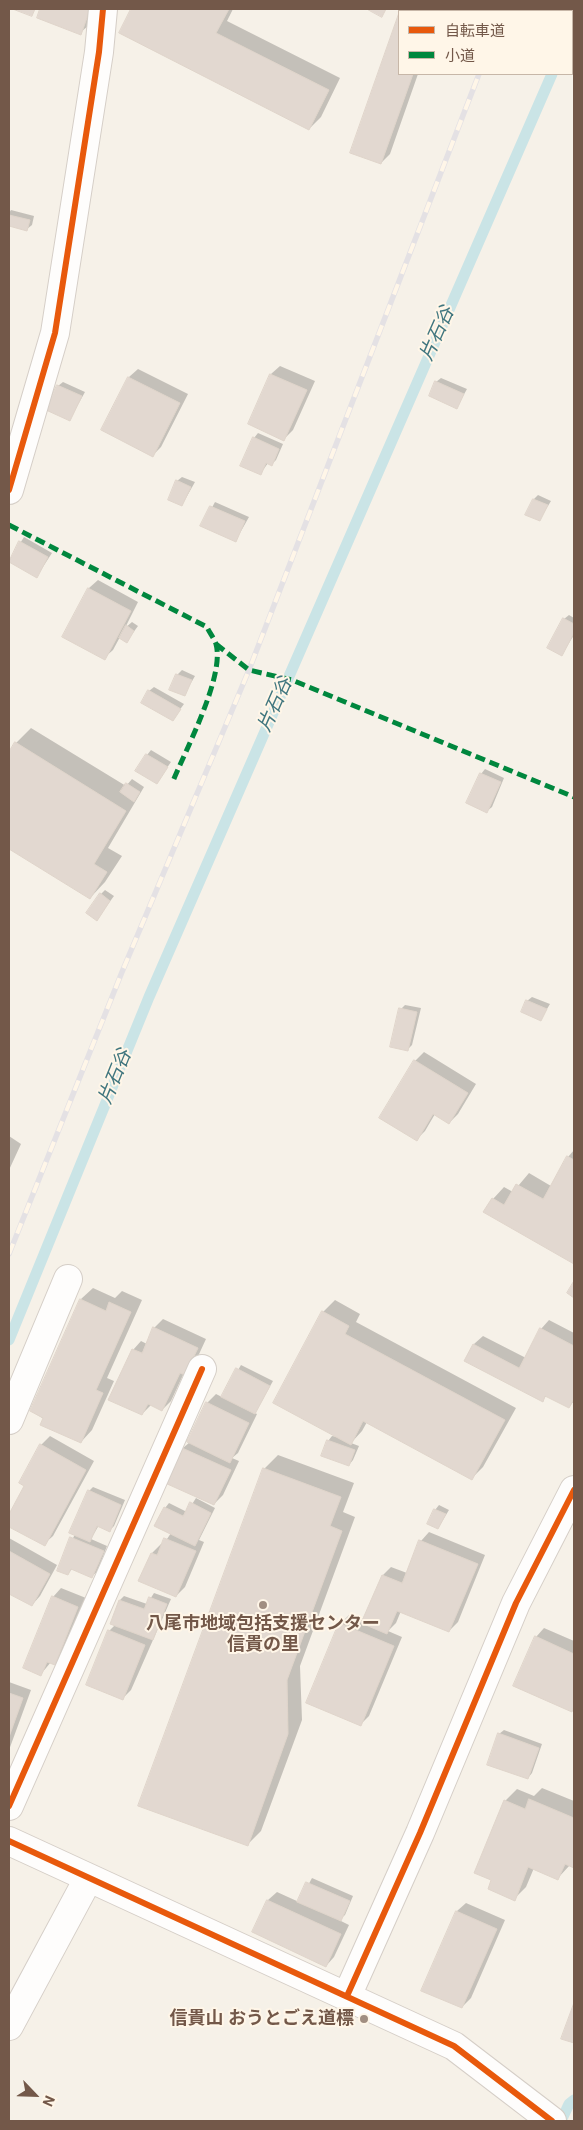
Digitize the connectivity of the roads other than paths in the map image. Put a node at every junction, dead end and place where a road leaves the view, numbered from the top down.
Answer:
1 (103, 9) edge
2 (9, 490) edge
3 (68, 1279) dead end
4 (202, 1369) dead end
5 (9, 1420) edge
6 (574, 1490) edge
7 (9, 1806) edge
8 (9, 1841) edge
9 (88, 1879) junction
10 (347, 1996) junction
11 (9, 2026) edge
12 (552, 2121) edge

1 - 2 street
3 - 5 street
4 - 7 street
6 - 10 street
8 - 9 street
9 - 10 street
9 - 11 street
10 - 12 street

